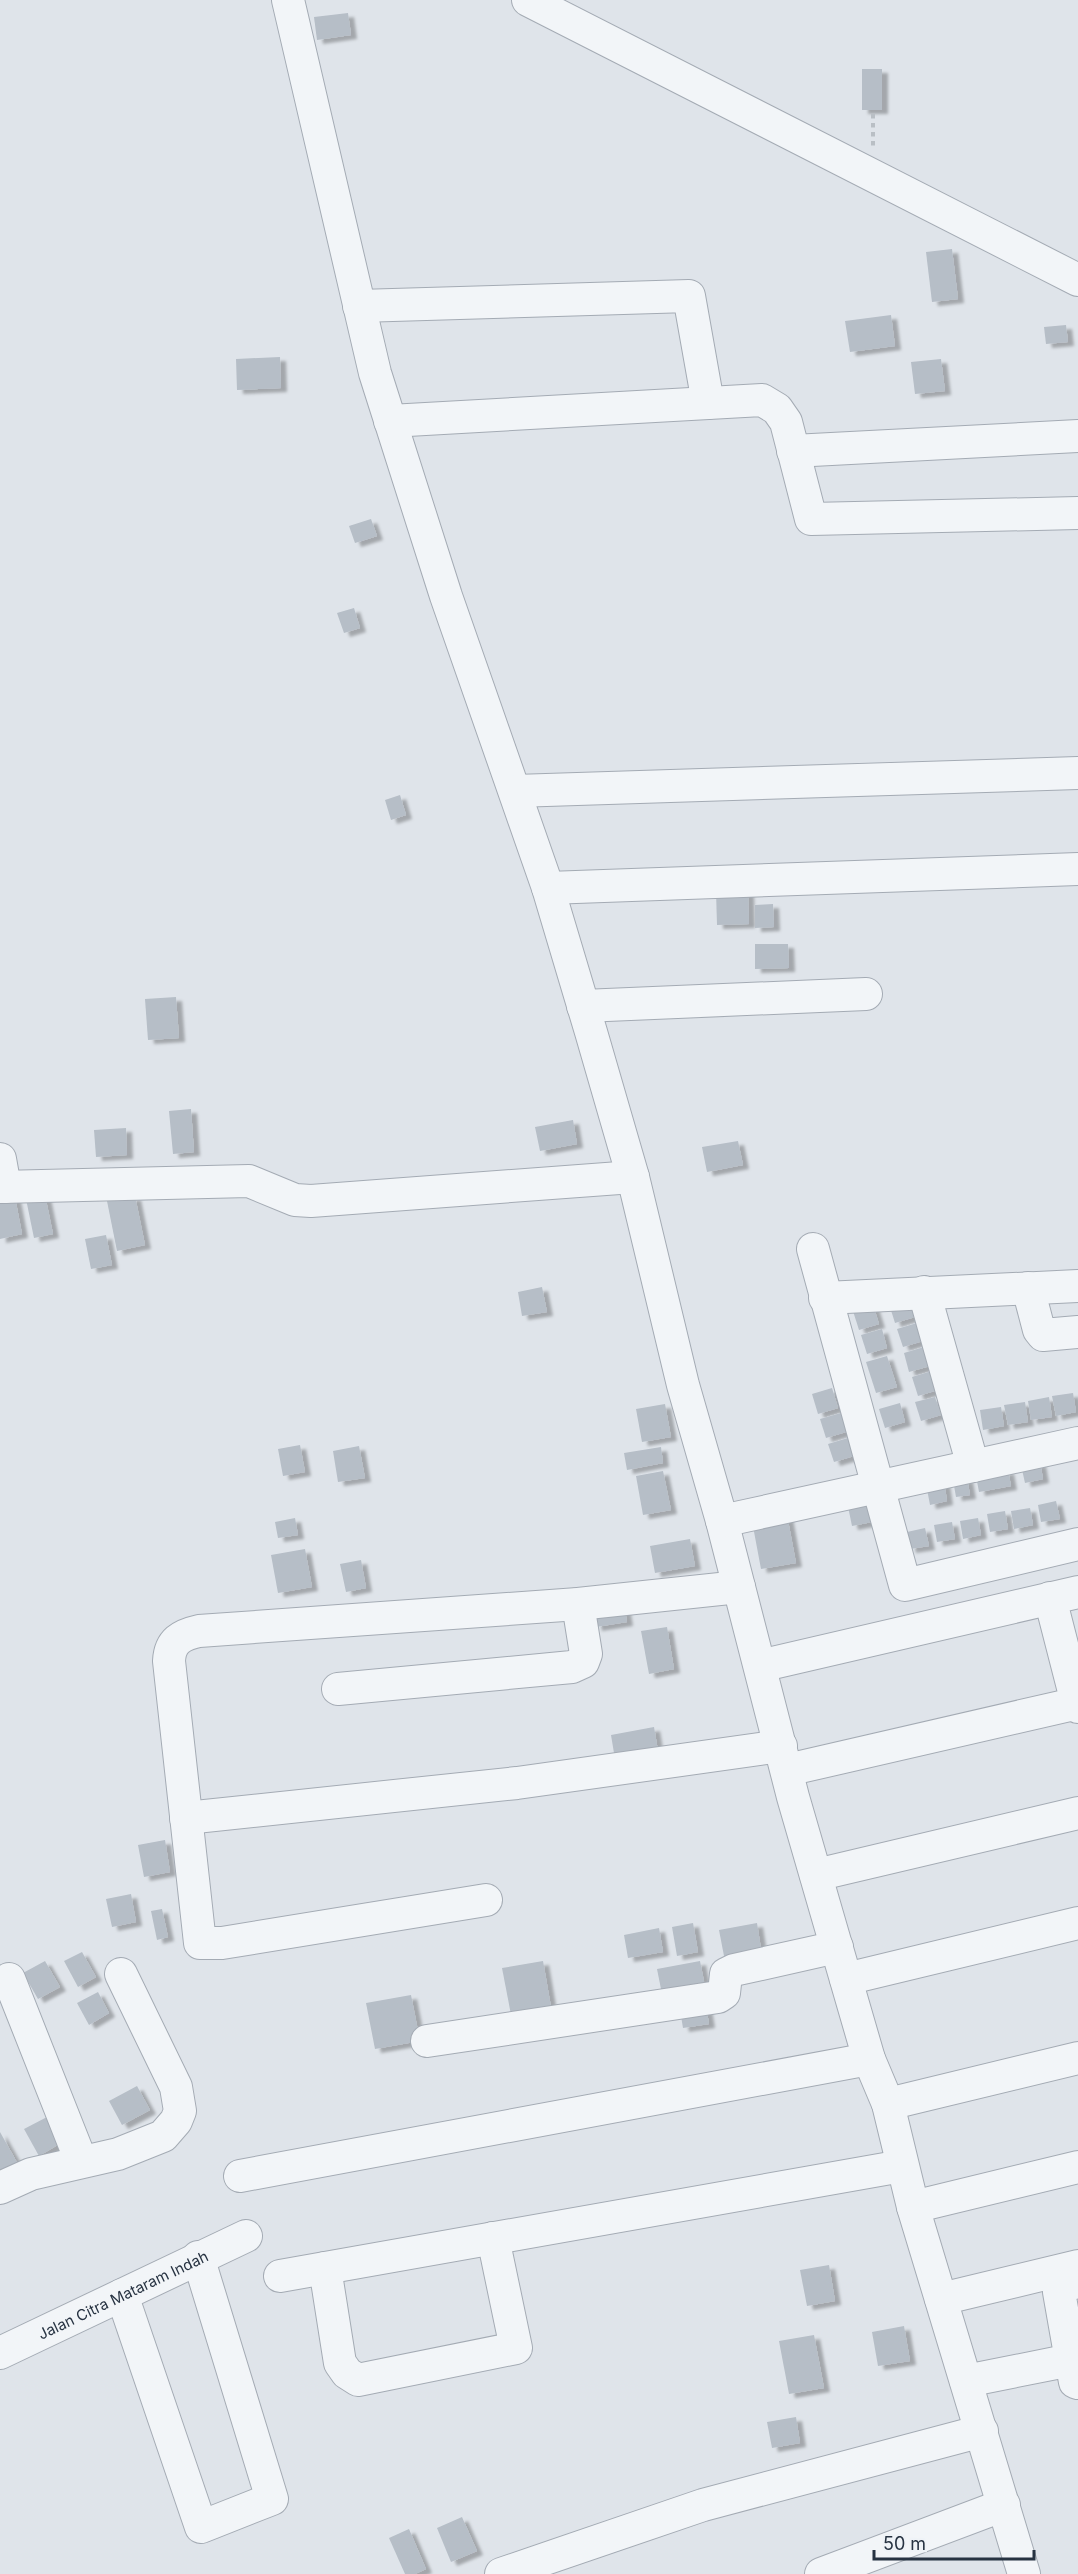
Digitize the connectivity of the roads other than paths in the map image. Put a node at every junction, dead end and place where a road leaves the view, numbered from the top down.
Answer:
1 (288, 0) edge
2 (528, 0) edge
3 (1078, 280) edge
4 (359, 306) junction
5 (708, 403) junction
6 (390, 420) junction
7 (1078, 436) edge
8 (793, 451) junction
9 (1078, 513) edge
10 (1078, 774) edge
11 (515, 791) junction
12 (1078, 869) edge
13 (548, 888) junction
14 (866, 994) dead end
15 (583, 1006) junction
16 (633, 1177) junction
17 (2, 1178) edge
18 (813, 1249) dead end
19 (1078, 1286) edge
20 (1028, 1288) junction
21 (924, 1292) junction
22 (825, 1298) junction
23 (1078, 1332) edge
24 (1078, 1443) edge
25 (973, 1466) junction
26 (879, 1485) junction
27 (722, 1521) junction
28 (1078, 1544) edge
29 (739, 1587) junction
30 (1064, 1595) edge
31 (578, 1604) junction
32 (760, 1666) junction
33 (338, 1689) dead end
34 (1078, 1704) edge
35 (784, 1758) junction
36 (1078, 1813) edge
37 (194, 1817) junction
38 (816, 1875) junction
39 (486, 1900) dead end
40 (1078, 1923) edge
41 (837, 1947) junction
42 (121, 1974) dead end
43 (9, 1979) dead end
44 (846, 1979) junction
45 (427, 2041) dead end
46 (1078, 2058) edge
47 (869, 2059) junction
48 (888, 2104) junction
49 (81, 2161) junction
50 (902, 2166) junction
51 (1078, 2167) edge
52 (240, 2176) dead end
53 (0, 2188) edge
54 (913, 2206) junction
55 (246, 2236) dead end
56 (493, 2238) junction
57 (198, 2257) junction
58 (1078, 2265) edge
59 (324, 2268) junction
60 (280, 2276) dead end
61 (1078, 2282) edge
62 (122, 2295) junction
63 (941, 2299) junction
64 (0, 2354) edge
65 (1075, 2372) edge
66 (966, 2381) junction
67 (982, 2431) junction
68 (1004, 2505) junction
69 (501, 2574) edge
70 (821, 2574) edge
71 (1024, 2574) edge

1 - 4 street
2 - 3 street
4 - 5 street
4 - 6 street
5 - 6 street
5 - 8 street
6 - 11 street
7 - 8 street
8 - 9 street
10 - 11 street
11 - 13 street
12 - 13 street
13 - 15 street
14 - 15 street
15 - 16 street
16 - 17 street
16 - 27 street
18 - 22 street
19 - 20 street
20 - 21 street
20 - 23 street
21 - 22 street
21 - 25 street
22 - 26 street
24 - 25 street
25 - 26 street
26 - 27 street
26 - 28 street
27 - 29 street
29 - 31 street
29 - 32 street
30 - 32 street
30 - 34 street
31 - 33 street
31 - 37 street
32 - 35 street
34 - 35 street
35 - 37 street
35 - 38 street
36 - 38 street
37 - 39 street
38 - 41 street
40 - 44 street
41 - 44 street
41 - 45 street
42 - 49 street
43 - 49 street
44 - 47 street
46 - 48 street
47 - 48 street
47 - 52 street
48 - 50 street
49 - 53 street
50 - 54 street
50 - 56 street
51 - 54 street
54 - 63 street
55 - 57 street, Jalan Citra Mataram Indah
56 - 59 street
56 - 59 street
57 - 62 street, Jalan Citra Mataram Indah
57 - 62 street
58 - 63 street
59 - 60 street
61 - 65 street
62 - 64 street, Jalan Citra Mataram Indah
63 - 66 street
65 - 66 street
66 - 67 street
67 - 68 street
67 - 69 street
68 - 70 street
68 - 71 street

